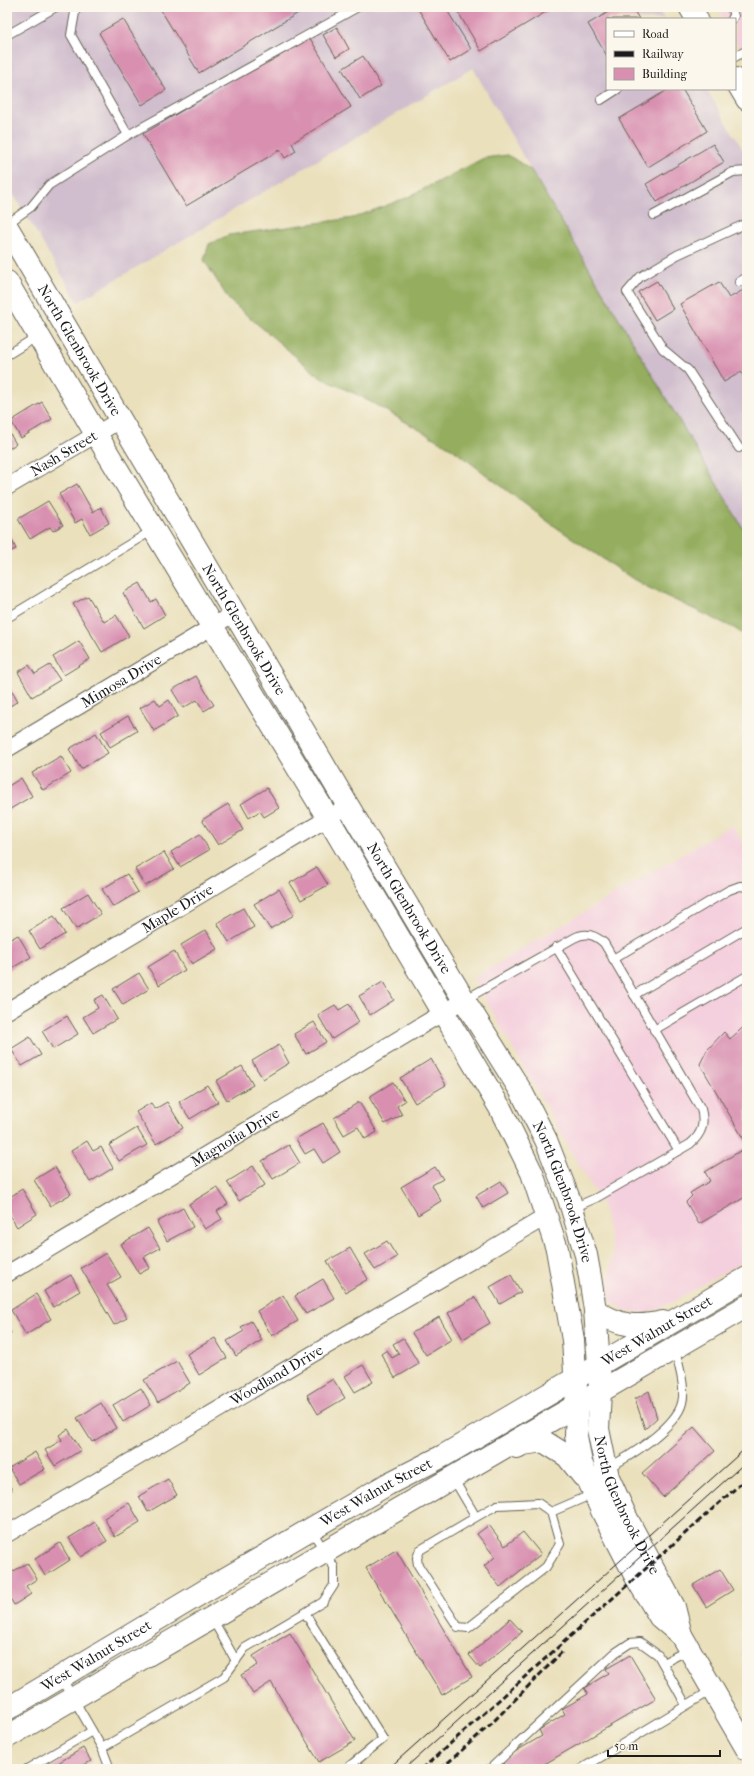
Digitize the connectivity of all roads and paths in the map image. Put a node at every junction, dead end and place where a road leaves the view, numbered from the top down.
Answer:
1 (56, 7) edge
2 (76, 7) edge
3 (358, 7) edge
4 (690, 7) edge
5 (731, 7) edge
6 (696, 18) edge
7 (733, 18) edge
8 (7, 34) edge
9 (747, 50) edge
10 (736, 56) edge
11 (736, 81) edge
12 (616, 90) edge
13 (747, 98) edge
14 (601, 100) dead end
15 (128, 135) junction
16 (747, 171) edge
17 (654, 215) dead end
18 (7, 224) edge
19 (747, 224) edge
20 (7, 227) edge
21 (747, 277) edge
22 (7, 282) edge
23 (739, 282) dead end
24 (39, 335) junction
25 (7, 354) edge
26 (120, 420) junction
27 (96, 434) junction
28 (739, 448) dead end
29 (7, 487) edge
30 (153, 530) junction
31 (234, 613) junction
32 (7, 618) edge
33 (212, 627) junction
34 (7, 749) edge
35 (348, 806) junction
36 (328, 818) junction
37 (747, 887) edge
38 (747, 928) edge
39 (556, 948) junction
40 (613, 959) junction
41 (747, 976) edge
42 (634, 995) junction
43 (464, 1000) junction
44 (7, 1011) edge
45 (443, 1014) junction
46 (654, 1030) junction
47 (679, 1151) junction
48 (572, 1208) junction
49 (547, 1216) junction
50 (7, 1274) edge
51 (747, 1278) edge
52 (747, 1306) edge
53 (595, 1310) junction
54 (676, 1319) junction
55 (673, 1349) junction
56 (599, 1364) junction
57 (576, 1378) junction
58 (600, 1392) junction
59 (577, 1405) junction
60 (606, 1468) junction
61 (453, 1477) junction
62 (594, 1493) junction
63 (551, 1512) junction
64 (476, 1517) junction
65 (311, 1529) junction
66 (7, 1534) edge
67 (325, 1551) junction
68 (305, 1613) junction
69 (211, 1618) junction
70 (685, 1642) junction
71 (236, 1661) junction
72 (662, 1663) junction
73 (60, 1677) junction
74 (712, 1690) junction
75 (73, 1698) junction
76 (686, 1705) junction
77 (7, 1709) edge
78 (92, 1731) junction
79 (7, 1737) edge
80 (746, 1744) edge
81 (102, 1748) junction
82 (27, 1769) edge
83 (110, 1769) edge
84 (346, 1769) edge
85 (490, 1769) edge
86 (581, 1769) edge

1 - 8 lane
2 - 15 lane
3 - 15 lane
4 - 6 main road
5 - 7 lane
9 - 10 lane
11 - 13 main road
12 - 14 lane
15 - 18 lane
16 - 17 lane
19 - 28 lane
20 - 26 main road, North Glenbrook Drive
21 - 23 lane
22 - 24 main road, North Glenbrook Drive
24 - 25 lane
24 - 27 main road, North Glenbrook Drive
26 - 27 street, Nash Street
26 - 31 main road, North Glenbrook Drive
27 - 29 street, Nash Street
27 - 30 main road, North Glenbrook Drive
30 - 32 lane
30 - 33 main road, North Glenbrook Drive
31 - 33 street, Mimosa Drive
31 - 35 main road, North Glenbrook Drive
33 - 34 street, Mimosa Drive
33 - 36 main road, North Glenbrook Drive
35 - 36 street, Maple Drive
35 - 43 main road, North Glenbrook Drive
36 - 44 street, Maple Drive
36 - 45 main road, North Glenbrook Drive
37 - 40 lane
38 - 42 lane
39 - 40 lane
39 - 43 lane
39 - 47 lane
40 - 42 lane
41 - 46 lane
42 - 46 lane
43 - 45 street, Magnolia Drive
43 - 48 main road, North Glenbrook Drive
45 - 49 main road, North Glenbrook Drive
45 - 50 street, Magnolia Drive
46 - 47 lane
47 - 48 lane
48 - 53 main road, North Glenbrook Drive
49 - 57 main road, North Glenbrook Drive
49 - 66 street, Woodland Drive
51 - 54 main road, West Walnut Street
52 - 55 main road, West Walnut Street
53 - 54 main road
53 - 56 main road, North Glenbrook Drive
54 - 56 main road, West Walnut Street
55 - 58 main road, West Walnut Street
55 - 60 lane
56 - 57 main road, West Walnut Street
56 - 58 main road, North Glenbrook Drive
57 - 59 main road, North Glenbrook Drive
57 - 65 main road, West Walnut Street
58 - 59 main road, West Walnut Street
58 - 60 main road, North Glenbrook Drive
59 - 61 main road, West Walnut Street
59 - 62 main road, North Glenbrook Drive
60 - 70 main road, North Glenbrook Drive
61 - 62 main road
61 - 64 lane
61 - 67 main road, West Walnut Street
62 - 63 lane
62 - 70 main road, North Glenbrook Drive
63 - 64 lane
63 - 64 lane
65 - 67 lane
65 - 73 main road, West Walnut Street
67 - 68 lane
67 - 69 main road, West Walnut Street
68 - 71 lane
68 - 84 lane
69 - 71 lane
69 - 75 main road, West Walnut Street
70 - 72 lane
70 - 74 main road, North Glenbrook Drive
71 - 81 lane
72 - 76 lane
72 - 85 lane
73 - 75 lane
73 - 77 main road, West Walnut Street
74 - 76 lane
74 - 80 main road, North Glenbrook Drive
75 - 78 lane
75 - 79 main road, West Walnut Street
76 - 86 lane
78 - 81 lane
78 - 82 lane
81 - 83 lane

